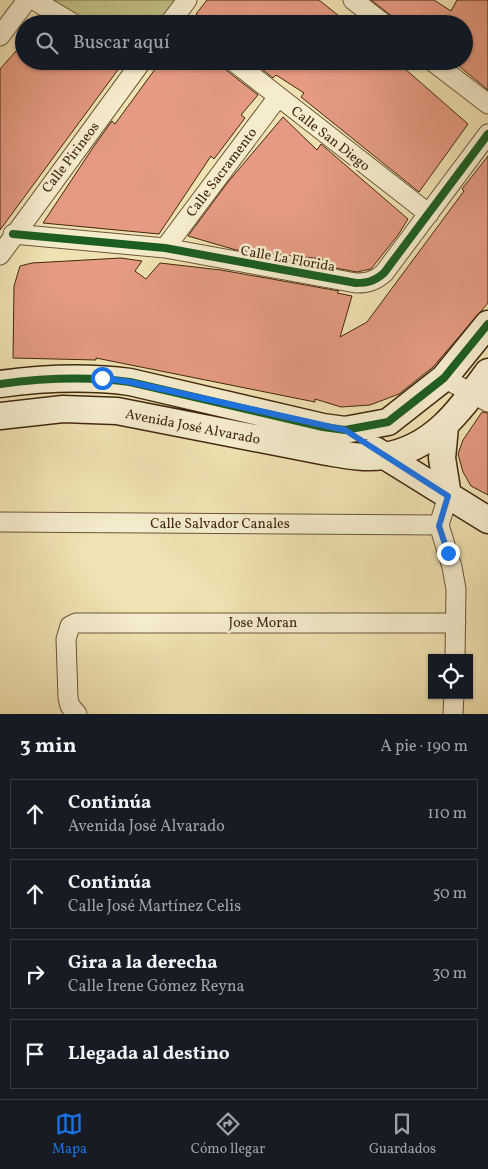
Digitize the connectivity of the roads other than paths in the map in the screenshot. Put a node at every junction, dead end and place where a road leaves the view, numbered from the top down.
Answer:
1 (27, 0) edge
2 (34, 0) edge
3 (187, 0) edge
4 (353, 0) edge
5 (16, 15) edge
6 (59, 15) edge
7 (180, 15) edge
8 (372, 15) edge
9 (15, 16) edge
10 (0, 36) edge
11 (134, 70) edge
12 (244, 70) edge
13 (444, 70) edge
14 (278, 97) junction
15 (488, 104) edge
16 (488, 134) edge
17 (429, 214) junction
18 (13, 234) junction
19 (165, 248) junction
20 (0, 255) edge
21 (488, 324) edge
22 (488, 372) edge
23 (444, 378) junction
24 (0, 384) edge
25 (480, 398) edge
26 (0, 416) edge
27 (445, 427) junction
28 (345, 430) junction
29 (384, 456) junction
30 (448, 496) junction
31 (488, 520) edge
32 (0, 522) edge
33 (439, 526) junction
34 (456, 622) junction
35 (455, 654) edge
36 (454, 699) edge
37 (76, 713) edge
38 (453, 714) edge

1 - 5 street
2 - 6 street
3 - 7 street
4 - 8 street
9 - 10 street
11 - 18 street, Calle Pirineos
12 - 14 street, Calle San Diego
13 - 15 street
14 - 17 street, Calle San Diego
14 - 19 street, Calle Sacramento
16 - 17 street, Calle La Florida
17 - 19 street, Calle La Florida
18 - 19 street, Calle La Florida
18 - 20 street, Calle Pirineos
21 - 23 street
22 - 25 street
23 - 25 street
23 - 28 street
24 - 28 street, Avenida José Alvarado
25 - 27 street
26 - 29 street, Avenida José Alvarado
27 - 29 street
27 - 30 street
28 - 29 street
29 - 30 street
30 - 31 street
30 - 33 street
32 - 33 street, Calle Salvador Canales
33 - 34 street
34 - 35 street
34 - 37 street, Jose Moran
36 - 38 street

